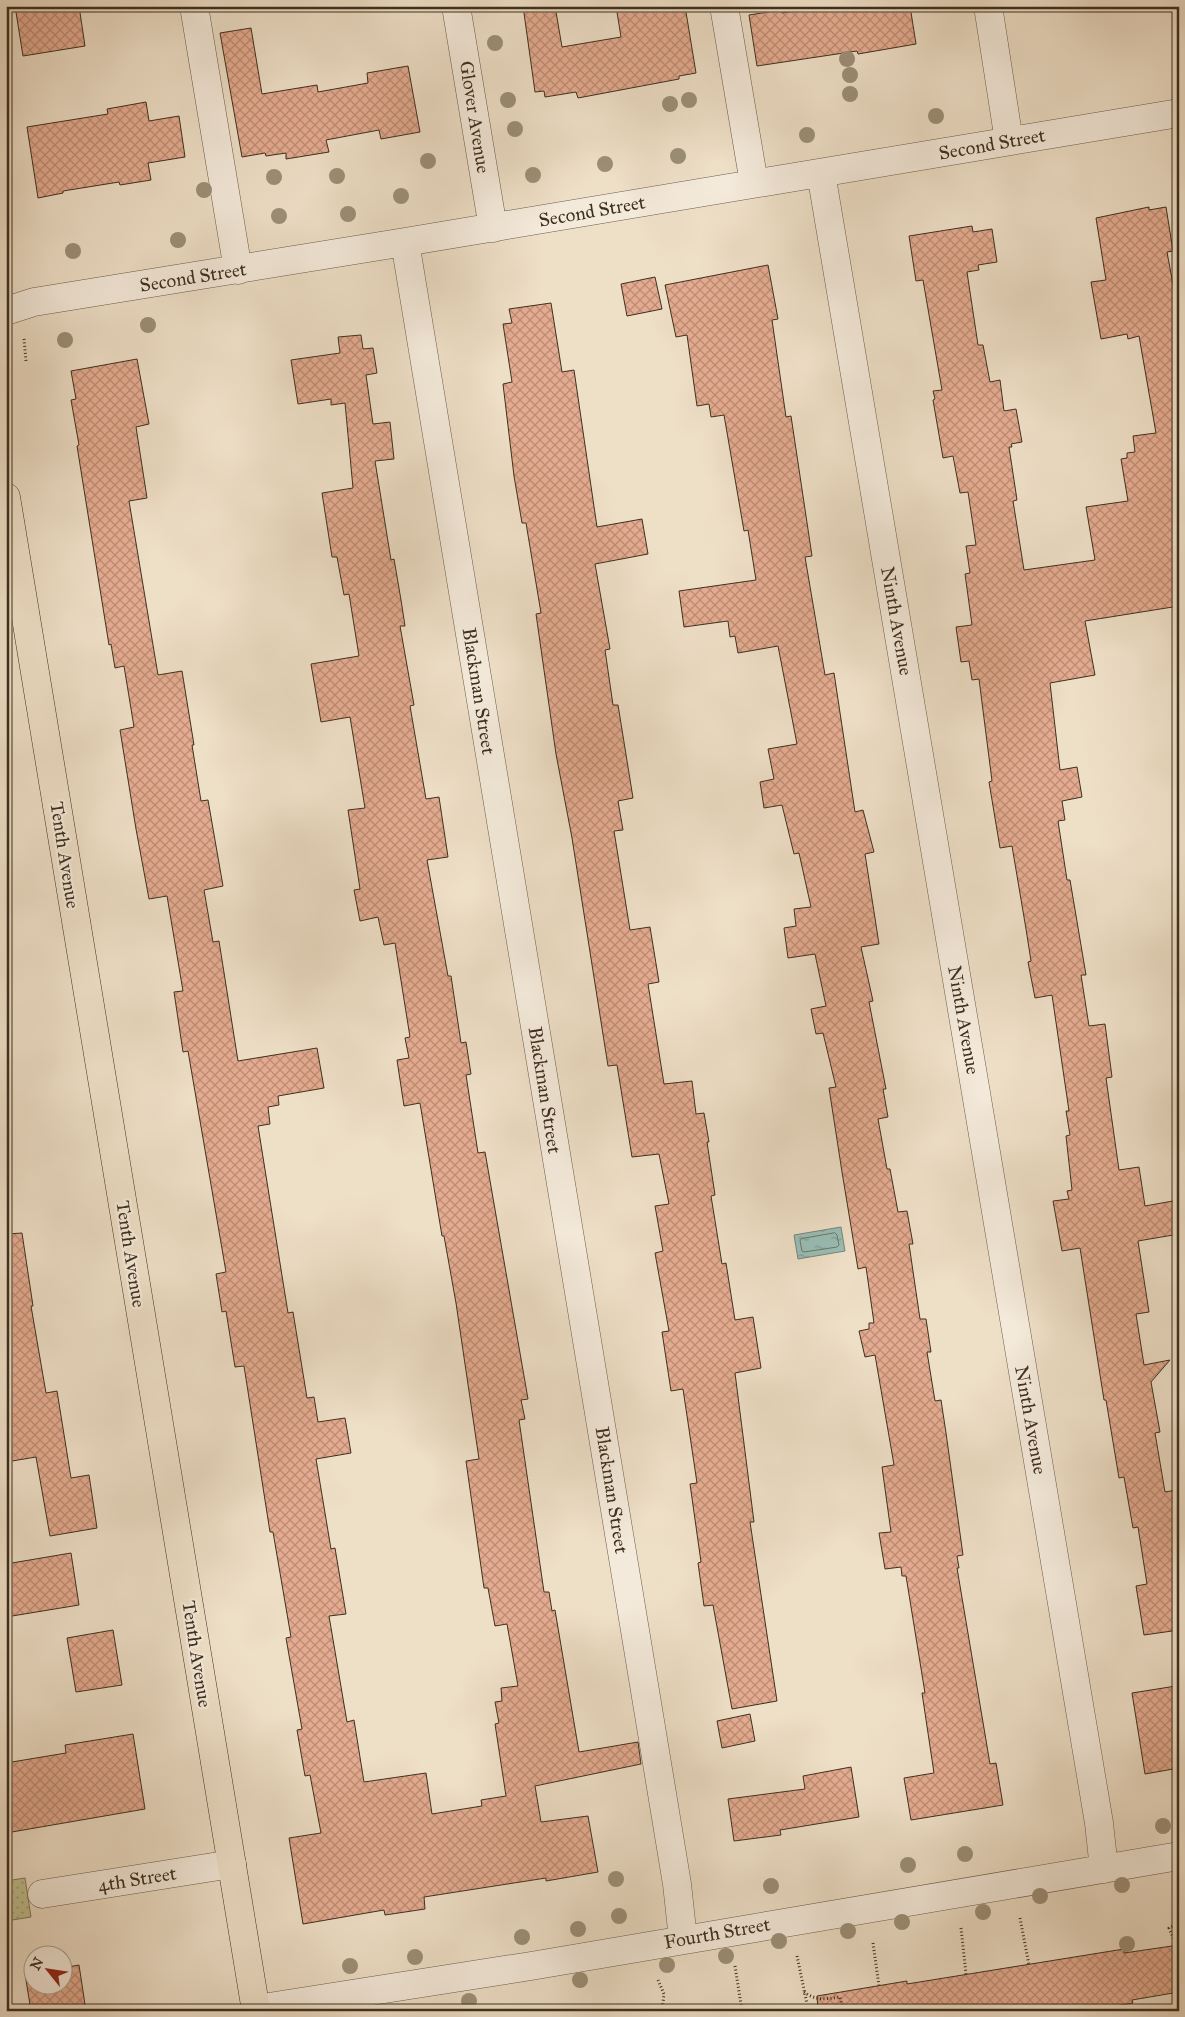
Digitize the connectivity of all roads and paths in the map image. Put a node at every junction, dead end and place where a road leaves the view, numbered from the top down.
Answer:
1 (194, 6) edge
2 (456, 6) edge
3 (724, 6) edge
4 (988, 6) edge
5 (1179, 113) edge
6 (1009, 141) junction
7 (821, 173) junction
8 (754, 183) junction
9 (493, 228) junction
10 (405, 242) junction
11 (238, 270) junction
12 (6, 311) edge
13 (24, 339) dead end
14 (26, 361) dead end
15 (6, 497) edge
16 (1179, 1856) edge
17 (232, 1864) junction
18 (1104, 1868) junction
19 (42, 1894) dead end
20 (1020, 1918) dead end
21 (1179, 1923) edge
22 (961, 1928) dead end
23 (683, 1939) junction
24 (873, 1943) dead end
25 (1176, 1945) dead end
26 (797, 1956) dead end
27 (1029, 1965) dead end
28 (734, 1966) dead end
29 (966, 1974) dead end
30 (658, 1980) dead end
31 (880, 1986) dead end
32 (804, 1992) junction
33 (807, 2004) dead end
34 (256, 2010) edge
35 (662, 2011) edge
36 (742, 2011) edge
37 (843, 2011) edge

1 - 11 street
2 - 9 street, Glover Avenue
3 - 8 street
4 - 6 street
5 - 6 street, Second Street
6 - 7 street, Second Street
7 - 8 street, Second Street
7 - 18 street, Ninth Avenue
8 - 9 street, Second Street
9 - 10 street, Second Street
10 - 11 street, Second Street
10 - 23 street, Blackman Street
11 - 12 street, Second Street
13 - 14 path
15 - 17 main road, Tenth Avenue
16 - 18 street, Fourth Street
17 - 19 street, 4th Street
17 - 34 main road, Tenth Avenue
18 - 23 street, Fourth Street
20 - 27 path
21 - 25 path
22 - 29 path
23 - 34 street, Fourth Street
24 - 31 path
26 - 32 path
28 - 36 path
30 - 35 path
32 - 33 path
32 - 37 path

